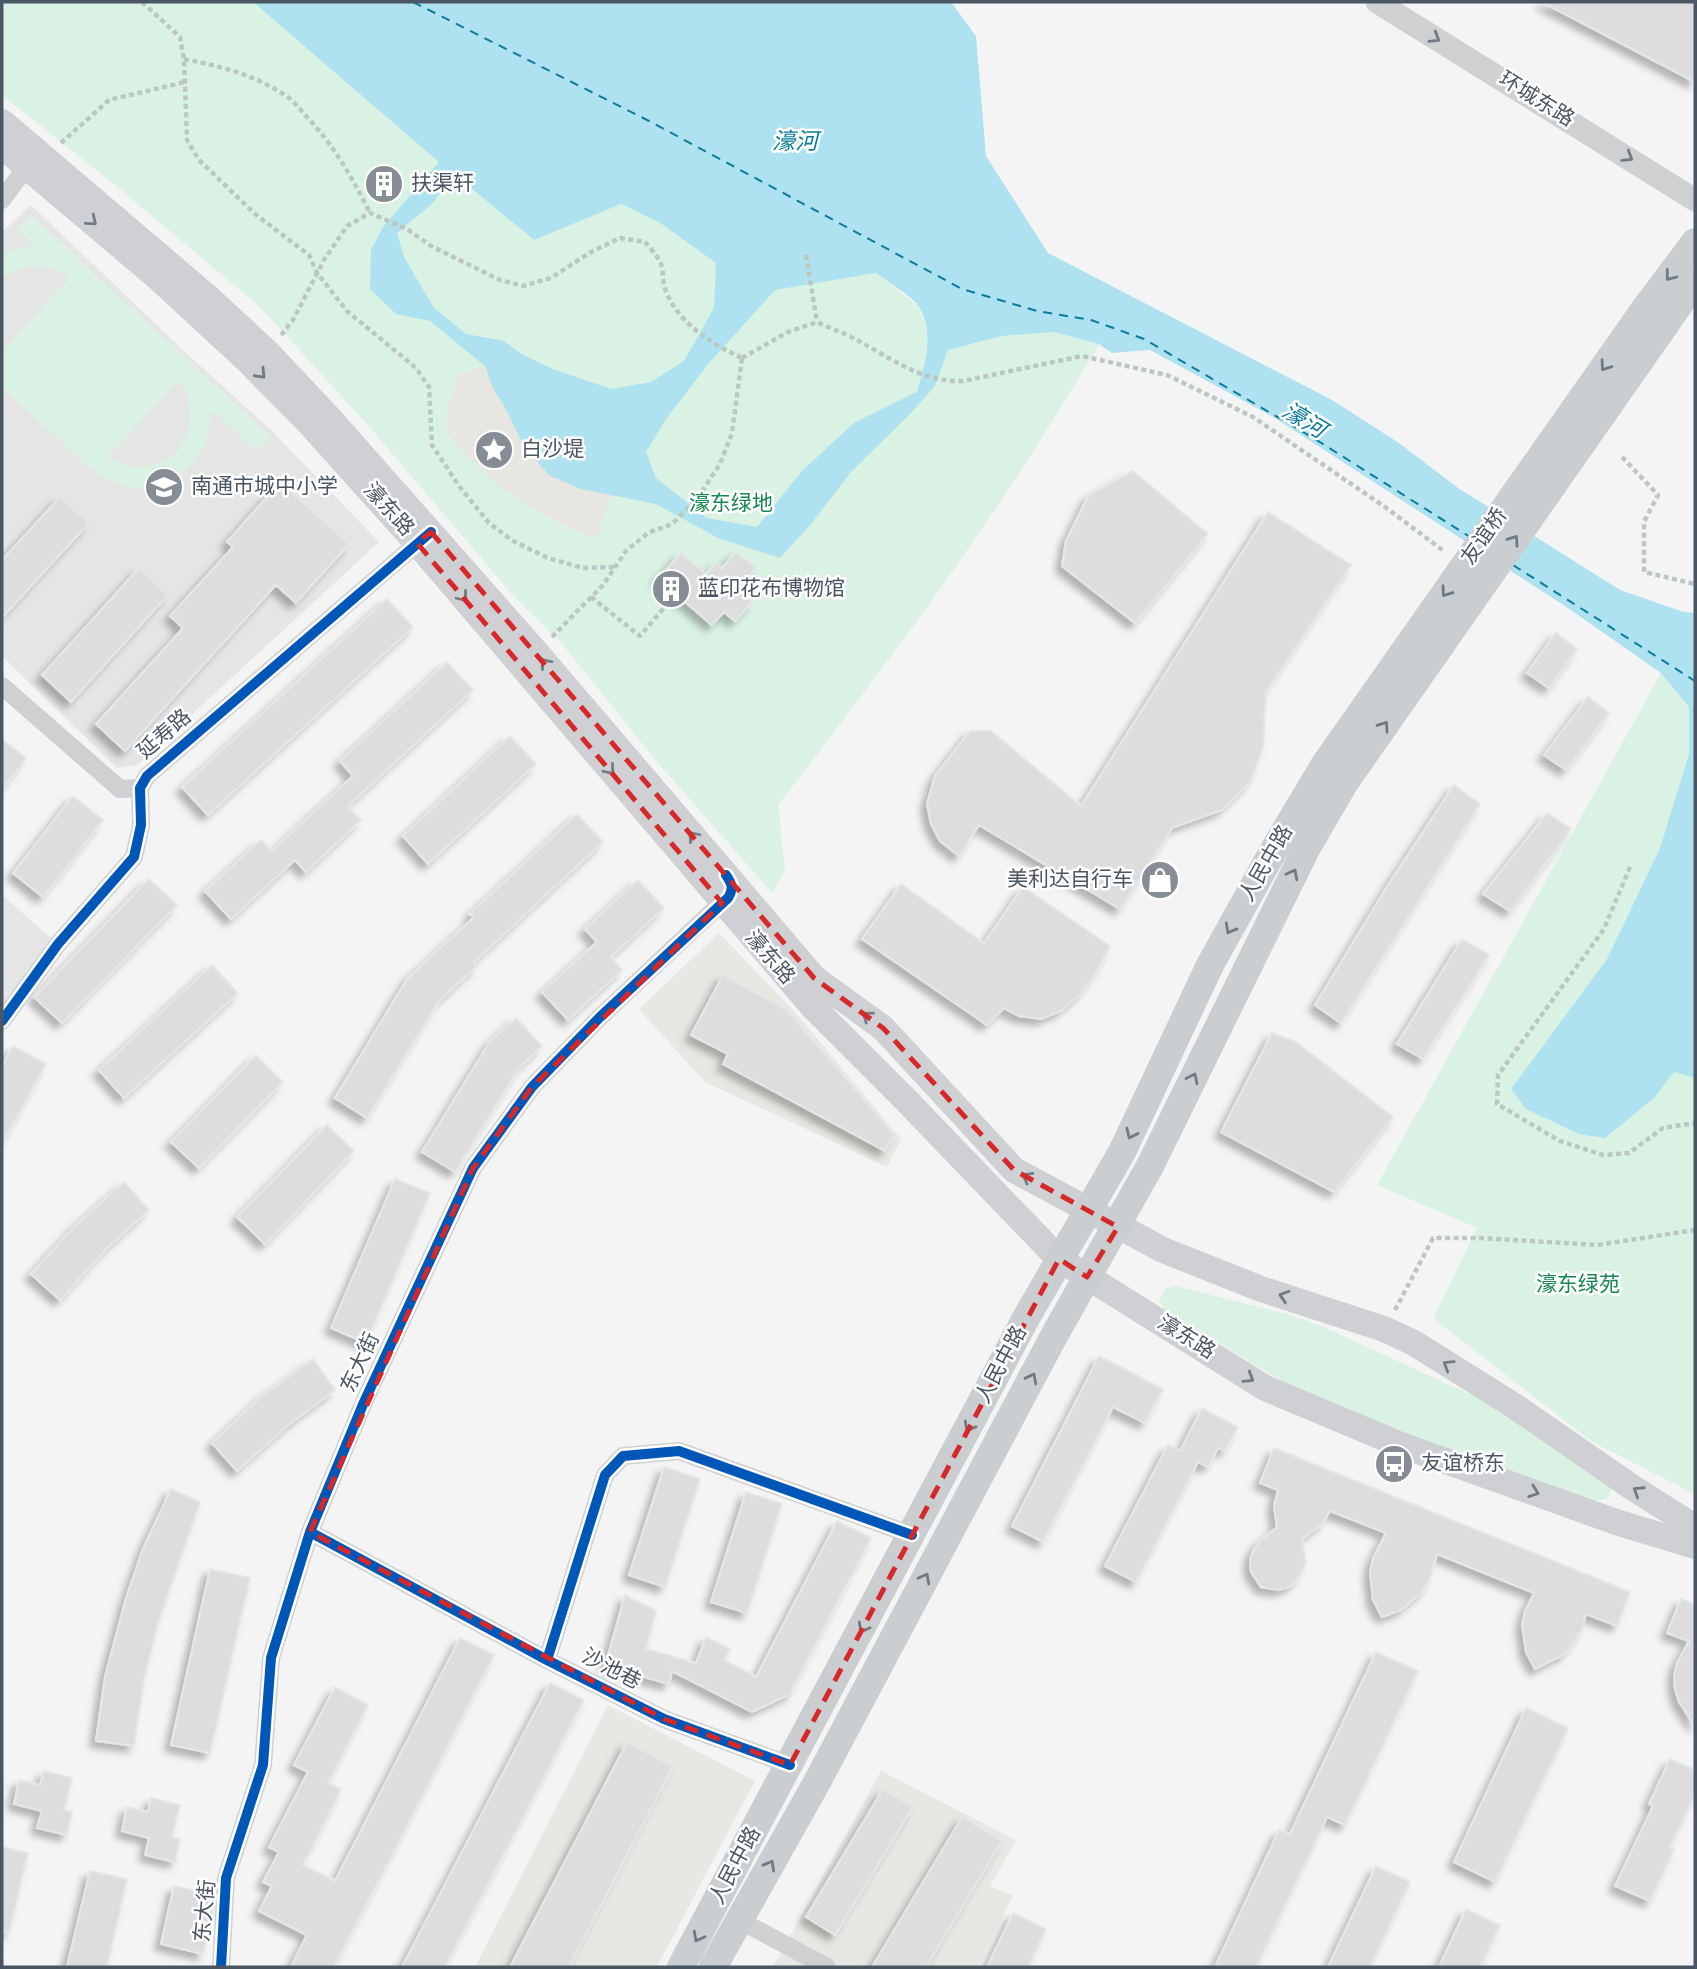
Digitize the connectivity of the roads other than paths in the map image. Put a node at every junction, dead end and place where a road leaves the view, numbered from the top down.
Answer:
1 (1377, 2) edge
2 (2, 122) edge
3 (2, 146) edge
4 (36, 162) junction
5 (2, 200) edge
6 (1695, 200) edge
7 (1695, 242) edge
8 (1695, 282) edge
9 (1653, 319) junction
10 (424, 537) junction
11 (2, 686) edge
12 (1335, 773) junction
13 (140, 789) junction
14 (726, 875) junction
15 (722, 903) junction
16 (2, 1021) edge
17 (1087, 1210) junction
18 (1118, 1227) junction
19 (1059, 1259) junction
20 (1087, 1277) junction
21 (1695, 1527) edge
22 (310, 1532) junction
23 (912, 1535) junction
24 (1695, 1546) edge
25 (547, 1660) junction
26 (790, 1765) junction
27 (739, 1920) junction
28 (221, 1967) edge
29 (681, 1967) edge
30 (713, 1967) edge
31 (827, 1967) edge

1 -> 6 street, 环城东路
2 - 4 main road, 濠东路
3 - 4 main road, 濠东路
4 - 5 street
4 -> 10 main road, 濠东路
4 - 10 main road, 濠东路
7 -> 9 main road
8 - 9 main road
9 - 12 main road, 友谊桥, bridge
10 - 13 street, 延寿路
14 -> 10 main road, 濠东路
10 -> 15 main road, 濠东路
11 - 13 street
12 -> 17 main road, 人民中路
18 -> 12 main road, 人民中路
13 - 16 street, 延寿路
14 - 15 street
17 -> 14 main road, 濠东路
15 - 19 main road, 濠东路
15 - 22 street, 东大街
17 - 18 main road, 濠东路
17 - 19 main road, 人民中路
18 - 20 main road, 人民中路
21 -> 18 main road, 濠东路
19 - 20 main road, 濠东路
19 -> 23 main road, 人民中路
20 -> 24 main road, 濠东路
27 -> 20 main road, 人民中路
22 - 25 street, 沙池巷
22 - 28 street, 东大街
23 - 25 street
23 -> 26 main road, 人民中路
25 - 26 street, 沙池巷
26 -> 29 main road, 人民中路
27 - 30 main road, 人民中路
27 - 31 street

